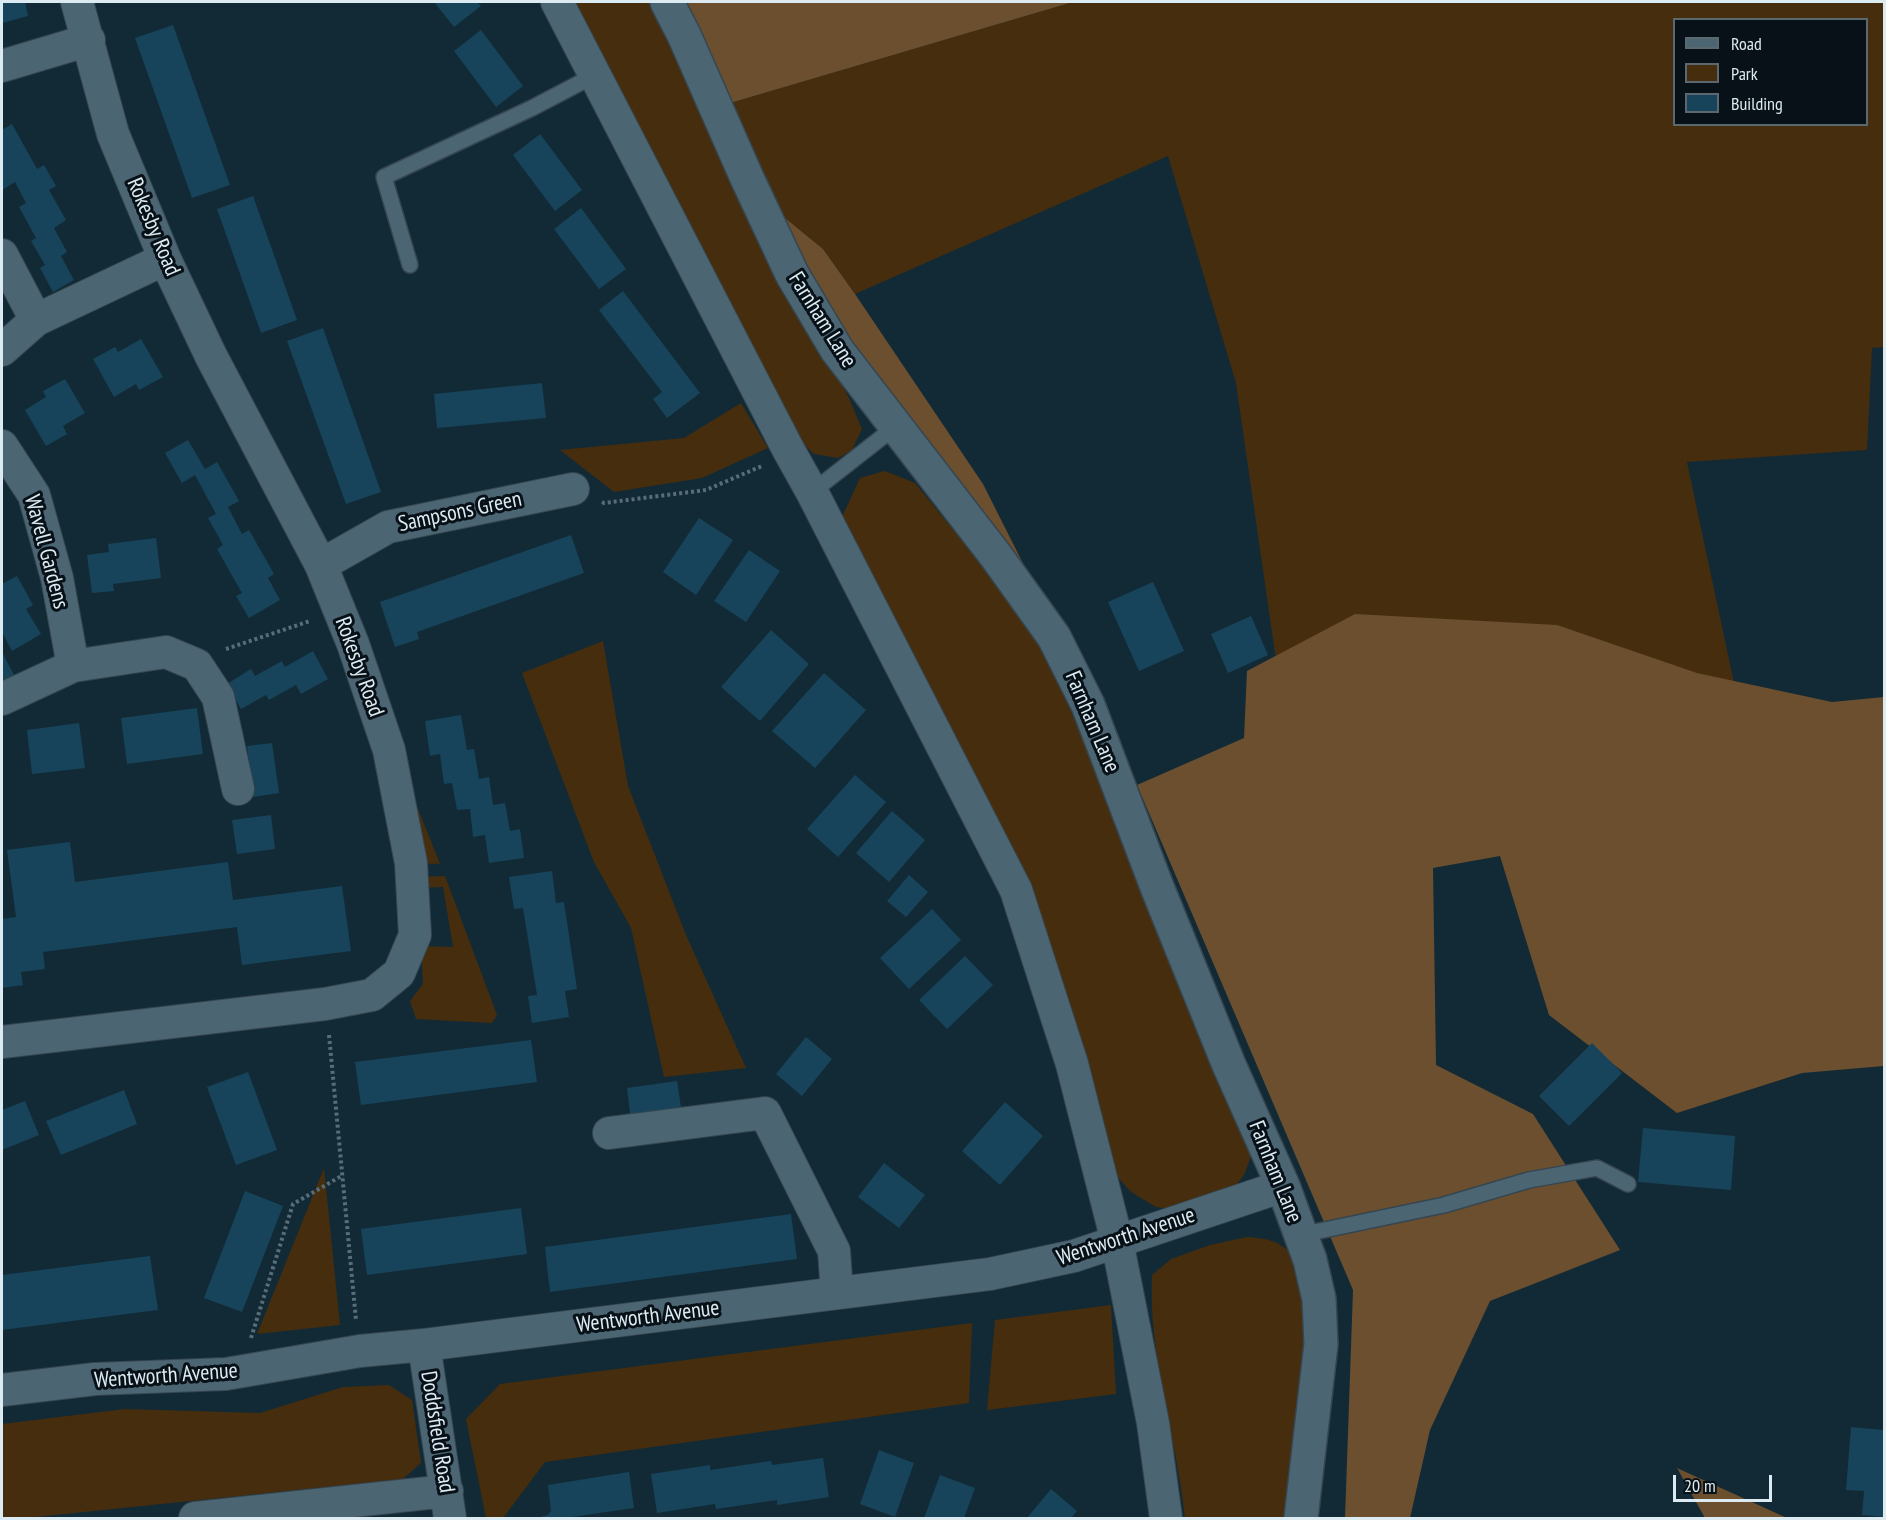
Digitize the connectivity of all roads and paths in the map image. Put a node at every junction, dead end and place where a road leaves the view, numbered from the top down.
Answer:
1 (77, 2) edge
2 (557, 2) edge
3 (667, 2) edge
4 (88, 40) junction
5 (2, 66) edge
6 (595, 75) junction
7 (2, 255) edge
8 (165, 259) junction
9 (410, 265) dead end
10 (36, 320) junction
11 (2, 350) edge
12 (895, 427) junction
13 (2, 446) edge
14 (788, 449) junction
15 (573, 489) joint
16 (812, 492) junction
17 (321, 565) junction
18 (340, 612) junction
19 (197, 665) junction
20 (73, 666) junction
21 (2, 699) edge
22 (238, 789) dead end
23 (325, 1004) junction
24 (2, 1042) edge
25 (609, 1133) dead end
26 (343, 1175) junction
27 (1628, 1184) dead end
28 (1283, 1186) junction
29 (1300, 1234) junction
30 (1117, 1241) junction
31 (837, 1293) junction
32 (424, 1345) junction
33 (360, 1351) junction
34 (240, 1372) junction
35 (2, 1390) edge
36 (448, 1504) edge
37 (195, 1518) edge
38 (1166, 1518) edge
39 (1301, 1518) edge

1 - 4 street, Rokesby Road
2 - 6 street
3 - 12 street, Farnham Lane
4 - 5 street
4 - 8 street, Rokesby Road
6 - 9 lane
6 - 14 street
7 - 10 street
8 - 10 street
8 - 17 street, Rokesby Road
10 - 11 street
12 - 16 lane
12 - 28 street, Farnham Lane
13 - 20 street, Wavell Gardens
14 - 15 path
14 - 16 street
15 - 17 street, Sampsons Green
16 - 30 street
17 - 18 street, Rokesby Road
18 - 19 path
18 - 23 street, Rokesby Road
19 - 20 street
19 - 22 street
20 - 21 street
23 - 24 street, Rokesby Road
23 - 26 path
25 - 31 street
26 - 33 path
26 - 34 path
27 - 29 lane
28 - 29 street, Farnham Lane
28 - 30 street, Wentworth Avenue
29 - 39 street, Farnham Lane
30 - 31 street, Wentworth Avenue
30 - 38 street
31 - 32 street, Wentworth Avenue
32 - 33 street, Wentworth Avenue
32 - 36 street, Doddsfield Road
33 - 34 street, Wentworth Avenue
34 - 35 street, Wentworth Avenue
36 - 37 street

